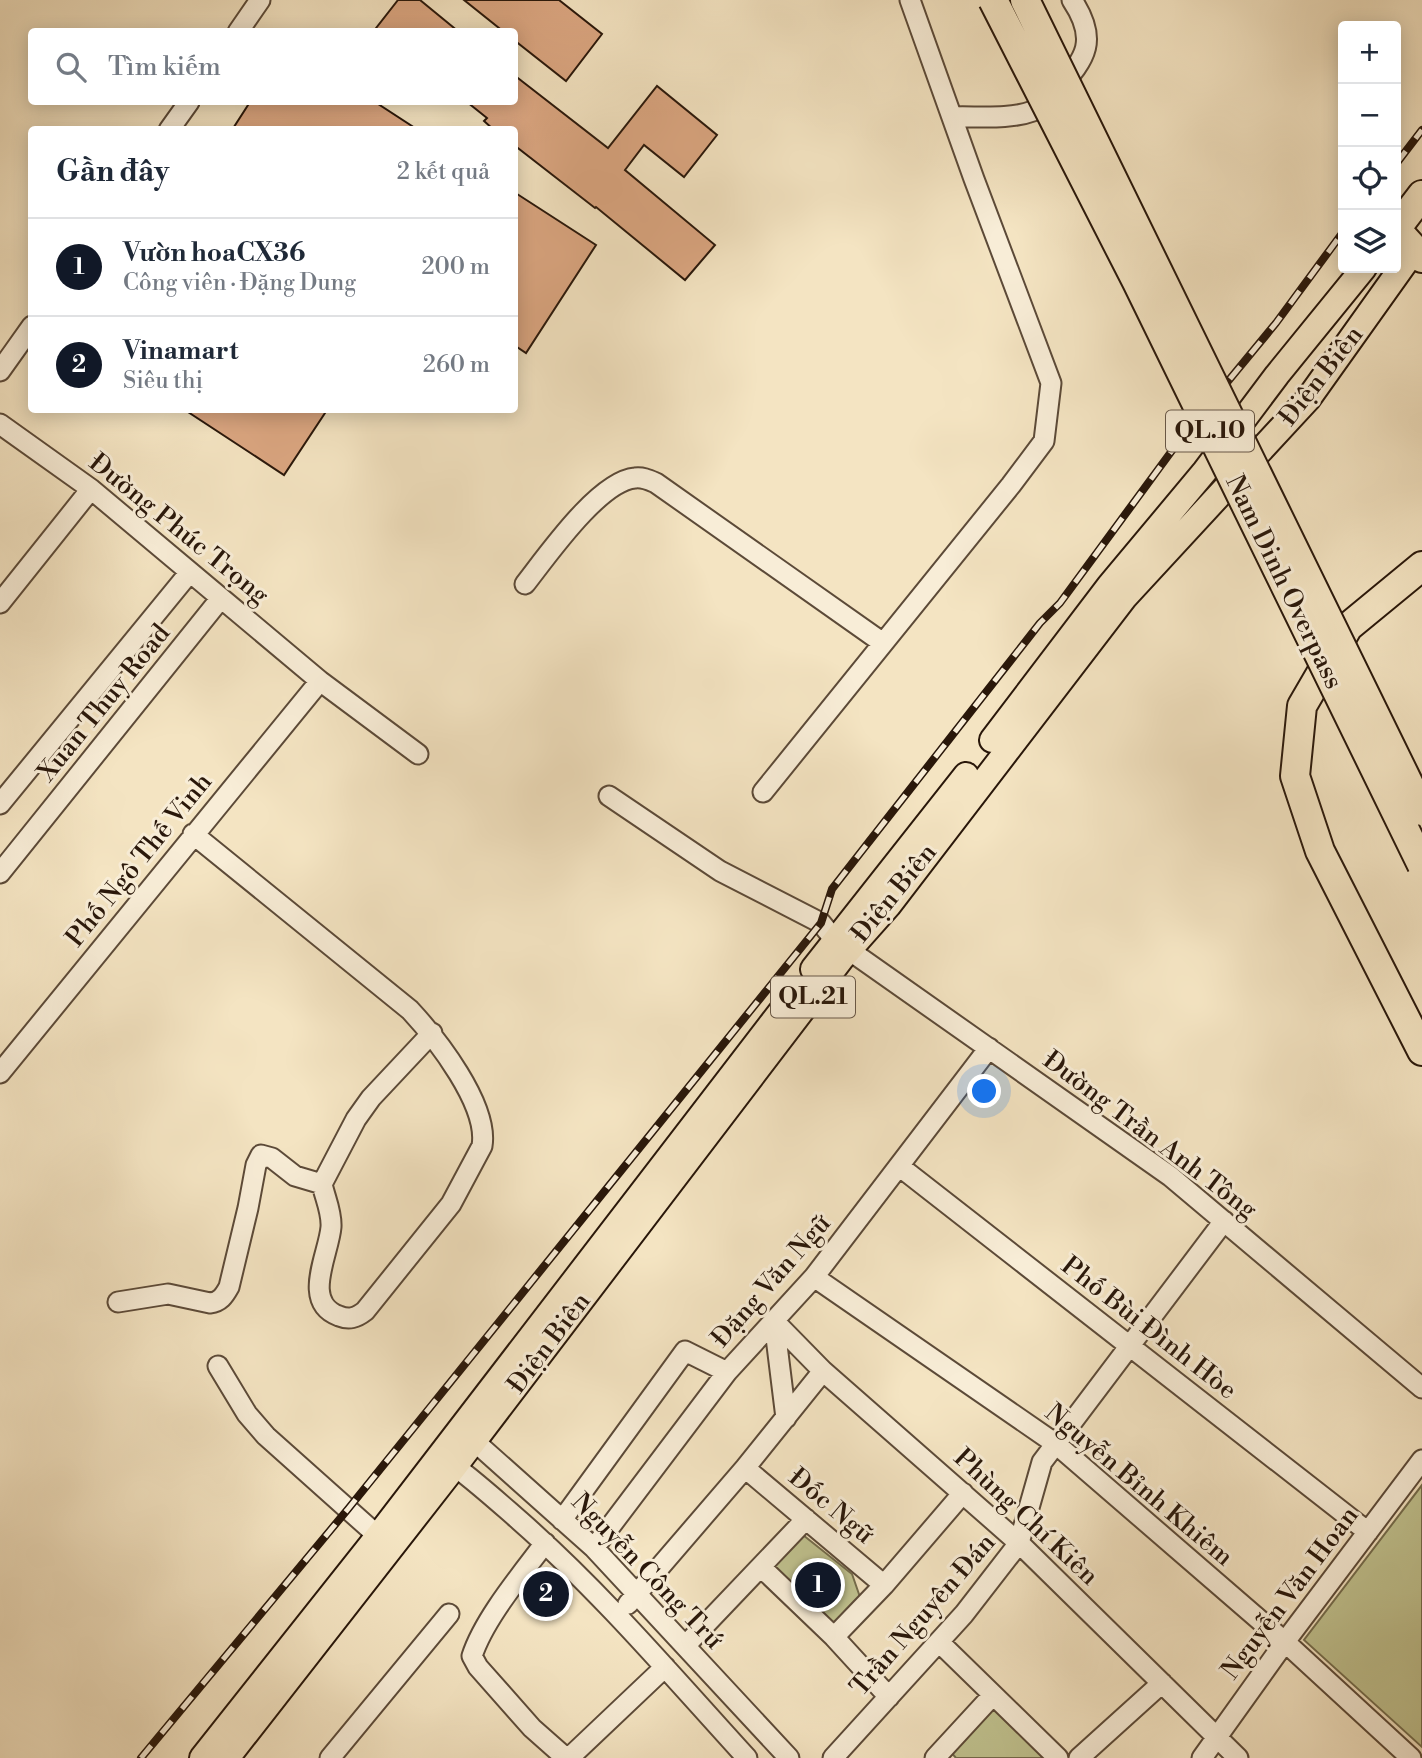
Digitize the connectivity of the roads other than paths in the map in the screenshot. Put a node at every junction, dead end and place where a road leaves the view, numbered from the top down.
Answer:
1 (260, 0) edge
2 (910, 0) edge
3 (993, 0) edge
4 (1025, 0) edge
5 (1072, 0) edge
6 (241, 28) edge
7 (187, 105) edge
8 (952, 117) junction
9 (172, 126) edge
10 (1422, 195) edge
11 (1401, 222) edge
12 (1401, 233) edge
13 (1420, 249) edge
14 (1360, 273) edge
15 (28, 332) edge
16 (0, 371) edge
17 (0, 424) edge
18 (91, 489) junction
19 (1422, 566) edge
20 (190, 572) junction
21 (525, 584) dead end
22 (221, 598) junction
23 (0, 603) edge
24 (883, 643) junction
25 (320, 681) junction
26 (418, 754) dead end
27 (763, 792) dead end
28 (609, 796) dead end
29 (0, 804) edge
30 (1422, 811) edge
31 (193, 834) junction
32 (1422, 865) edge
33 (0, 873) edge
34 (842, 944) junction
35 (432, 1033) junction
36 (989, 1048) junction
37 (1422, 1051) edge
38 (0, 1073) edge
39 (898, 1166) junction
40 (322, 1184) junction
41 (1223, 1221) junction
42 (814, 1277) junction
43 (118, 1302) dead end
44 (774, 1321) junction
45 (1130, 1347) junction
46 (218, 1366) dead end
47 (822, 1371) junction
48 (727, 1372) junction
49 (1422, 1388) edge
50 (786, 1418) junction
51 (467, 1435) junction
52 (1056, 1444) junction
53 (447, 1460) junction
54 (1422, 1460) edge
55 (745, 1468) junction
56 (963, 1493) junction
57 (806, 1519) junction
58 (562, 1521) junction
59 (1368, 1532) junction
60 (378, 1536) junction
61 (1019, 1543) junction
62 (545, 1544) junction
63 (593, 1548) junction
64 (761, 1567) junction
65 (884, 1585) junction
66 (637, 1595) junction
67 (449, 1614) dead end
68 (618, 1616) junction
69 (834, 1637) junction
70 (939, 1642) junction
71 (1285, 1642) junction
72 (685, 1646) junction
73 (665, 1667) junction
74 (1162, 1683) junction
75 (993, 1695) junction
76 (889, 1697) junction
77 (1217, 1737) junction
78 (939, 1757) edge
79 (202, 1758) edge
80 (227, 1758) edge
81 (330, 1758) edge
82 (568, 1758) edge
83 (747, 1758) edge
84 (789, 1758) edge
85 (834, 1758) edge
86 (1058, 1758) edge
87 (1079, 1758) edge
88 (1202, 1758) edge
89 (1238, 1758) edge
90 (1411, 1758) edge

1 - 6 street
2 - 8 street
3 - 32 highway, Nam Dinh Overpass / QL.10, bridge
4 - 30 highway, Nam Dinh Overpass / QL.10, bridge
5 - 8 street
7 - 9 street
8 - 24 street
10 - 11 highway
12 - 13 highway
13 - 34 main road, Điện Biên / QL.21
14 - 34 main road, Điện Biên / QL.21
15 - 16 street
17 - 18 street, Đường Phúc Trọng
18 - 20 street, Đường Phúc Trọng
18 - 23 street
19 - 37 highway
20 - 22 street, Đường Phúc Trọng
20 - 29 street, Xuan Thuy Road
21 - 24 street
22 - 25 street, Đường Phúc Trọng
22 - 33 street, Xuan Thuy Road
24 - 27 street
25 - 26 street, Đường Phúc Trọng
25 - 31 street, Phố Ngô Thế Vinh
28 - 34 street, Đường Trần Anh Tông
31 - 35 street
31 - 38 street, Phố Ngô Thế Vinh
34 - 36 street, Đường Trần Anh Tông
34 - 51 main road, Điện Biên / QL.21
35 - 40 street
35 - 40 street
36 - 39 street, Đặng Văn Ngữ
36 - 41 street, Đường Trần Anh Tông
39 - 42 street, Đặng Văn Ngữ
39 - 45 street, Phố Bùi Đình Hòe
40 - 43 street
41 - 45 street, Trần Nguyên Đán
41 - 49 street, Đường Trần Anh Tông
42 - 44 street, Đặng Văn Ngữ
42 - 52 street, Nguyễn Bỉnh Khiêm
44 - 47 street, Phùng Chí Kiên
44 - 48 street, Đặng Văn Ngữ
44 - 50 street
45 - 52 street, Trần Nguyên Đán
45 - 59 street, Phố Bùi Đình Hòe
46 - 60 street
47 - 50 street
47 - 56 street, Phùng Chí Kiên
48 - 58 street
48 - 63 street, Đặng Văn Ngữ
50 - 55 street
51 - 53 main road, Điện Biên / QL.21
51 - 58 street, Nguyễn Công Trứ
52 - 61 street, Trần Nguyên Đán
52 - 71 street, Nguyễn Bỉnh Khiêm
53 - 60 main road, Điện Biên / QL.21
53 - 62 street, Nguyễn Công Trứ
53 - 80 main road, Điện Biên / QL.21
54 - 59 street, Nguyễn Văn Hoan
55 - 57 street, Đốc Ngữ
55 - 66 street
56 - 61 street, Phùng Chí Kiên
56 - 65 street
57 - 64 street
57 - 65 street, Đốc Ngữ
58 - 63 street, Nguyễn Công Trứ
59 - 71 street, Nguyễn Văn Hoan
60 - 79 main road, Điện Biên / QL.21
61 - 70 street, Trần Nguyên Đán
61 - 74 street, Phùng Chí Kiên
62 - 68 street, Nguyễn Công Trứ
62 - 82 street
63 - 66 street, Nguyễn Công Trứ
64 - 69 street
64 - 72 street
65 - 69 street
66 - 68 street
66 - 72 street, Nguyễn Công Trứ
67 - 81 street
68 - 73 street, Nguyễn Công Trứ
69 - 76 street
70 - 75 street
70 - 76 street, Trần Nguyên Đán
71 - 77 street, Nguyễn Văn Hoan
71 - 90 street, Nguyễn Bỉnh Khiêm
72 - 84 street, Nguyễn Công Trứ
73 - 82 street
73 - 83 street, Nguyễn Công Trứ
74 - 77 street, Phùng Chí Kiên
74 - 87 street
75 - 78 street
75 - 86 street
76 - 85 street, Trần Nguyên Đán
77 - 88 street, Nguyễn Văn Hoan
77 - 89 street, Phùng Chí Kiên

